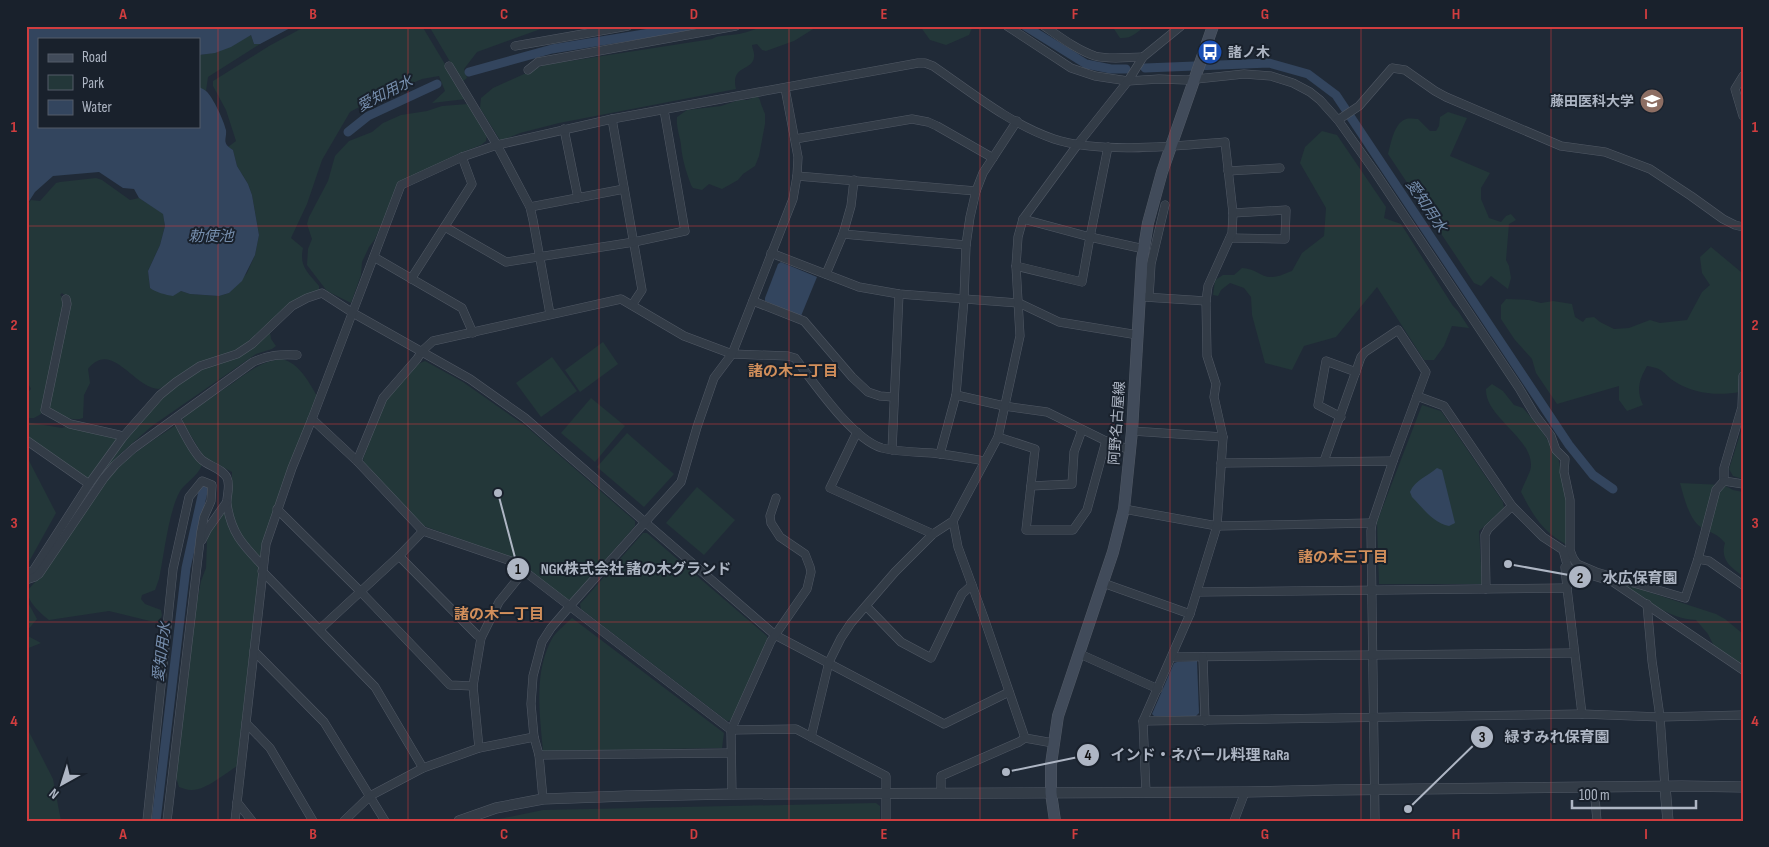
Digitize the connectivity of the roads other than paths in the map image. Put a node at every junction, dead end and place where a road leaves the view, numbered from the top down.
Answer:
1 (628, 26) edge
2 (736, 26) edge
3 (1007, 26) edge
4 (1044, 26) edge
5 (1181, 26) edge
6 (1213, 26) edge
7 (515, 46) dead end
8 (1143, 57) junction
9 (449, 66) dead end
10 (528, 70) dead end
11 (1743, 76) edge
12 (1195, 78) junction
13 (1128, 81) junction
14 (785, 88) junction
15 (664, 110) junction
16 (1743, 116) edge
17 (612, 118) junction
18 (1340, 119) junction
19 (1017, 122) junction
20 (564, 129) junction
21 (795, 139) junction
22 (1078, 144) junction
23 (496, 145) junction
24 (1172, 146) junction
25 (1108, 147) junction
26 (462, 157) junction
27 (993, 158) junction
28 (1280, 168) dead end
29 (1228, 171) junction
30 (797, 176) junction
31 (854, 180) junction
32 (624, 189) junction
33 (976, 192) junction
34 (578, 198) junction
35 (1165, 205) dead end
36 (530, 207) junction
37 (1233, 213) junction
38 (1023, 218) junction
39 (445, 227) junction
40 (1743, 227) edge
41 (844, 234) junction
42 (1090, 237) junction
43 (1230, 238) junction
44 (634, 242) junction
45 (966, 245) junction
46 (1144, 249) junction
47 (771, 253) junction
48 (374, 257) junction
49 (539, 257) junction
50 (1016, 266) junction
51 (826, 274) junction
52 (412, 279) junction
53 (899, 294) junction
54 (1145, 297) junction
55 (66, 299) dead end
56 (964, 299) junction
57 (753, 301) junction
58 (1206, 301) junction
59 (1019, 303) junction
60 (632, 305) junction
61 (353, 313) junction
62 (550, 314) junction
63 (473, 333) junction
64 (1138, 336) junction
65 (422, 351) junction
66 (732, 354) junction
67 (297, 355) dead end
68 (1356, 372) junction
69 (1743, 376) edge
70 (956, 395) junction
71 (1417, 396) junction
72 (893, 397) junction
73 (1004, 406) junction
74 (1340, 417) junction
75 (176, 418) junction
76 (312, 419) junction
77 (1082, 430) junction
78 (1132, 431) junction
79 (857, 432) junction
80 (1223, 436) junction
81 (123, 437) junction
82 (998, 437) junction
83 (26, 440) edge
84 (1106, 441) junction
85 (892, 450) junction
86 (1130, 450) junction
87 (940, 454) junction
88 (357, 461) junction
89 (985, 461) junction
90 (1324, 461) junction
91 (1393, 461) junction
92 (1221, 463) junction
93 (1724, 481) junction
94 (89, 484) junction
95 (1743, 484) edge
96 (1031, 486) junction
97 (776, 498) dead end
98 (226, 503) junction
99 (1512, 506) junction
100 (1124, 509) junction
101 (278, 510) junction
102 (953, 521) junction
103 (645, 522) junction
104 (1372, 523) junction
105 (1217, 526) junction
106 (423, 531) junction
107 (933, 534) junction
108 (200, 544) junction
109 (399, 556) junction
110 (1698, 559) junction
111 (1568, 568) junction
112 (262, 569) junction
113 (524, 571) junction
114 (26, 573) edge
115 (26, 580) edge
116 (1103, 583) junction
117 (972, 585) junction
118 (1743, 585) edge
119 (1567, 588) junction
120 (1486, 589) junction
121 (360, 591) junction
122 (1372, 591) junction
123 (1198, 592) junction
124 (1647, 604) junction
125 (570, 606) junction
126 (866, 606) junction
127 (1190, 614) junction
128 (320, 629) junction
129 (775, 635) junction
130 (481, 638) junction
131 (254, 651) junction
132 (1574, 653) junction
133 (1080, 654) junction
134 (1373, 655) junction
135 (1172, 657) junction
136 (1204, 657) junction
137 (829, 662) junction
138 (1743, 670) edge
139 (473, 686) junction
140 (1158, 689) junction
141 (1010, 692) junction
142 (1582, 714) junction
143 (1743, 715) edge
144 (1660, 717) junction
145 (1373, 719) junction
146 (1143, 721) junction
147 (1205, 721) junction
148 (246, 723) junction
149 (731, 730) junction
150 (534, 736) junction
151 (811, 737) junction
152 (1025, 738) junction
153 (1053, 744) junction
154 (479, 748) junction
155 (731, 753) junction
156 (539, 755) junction
157 (423, 768) junction
158 (1594, 787) junction
159 (1665, 787) junction
160 (1743, 787) edge
161 (1374, 790) junction
162 (1245, 792) junction
163 (941, 793) junction
164 (1051, 793) junction
165 (1146, 793) junction
166 (732, 794) junction
167 (885, 794) junction
168 (370, 796) junction
169 (543, 799) junction
170 (237, 802) junction
171 (147, 821) edge
172 (167, 821) edge
173 (235, 821) edge
174 (252, 821) edge
175 (313, 821) edge
176 (344, 821) edge
177 (385, 821) edge
178 (460, 821) edge
179 (886, 821) edge
180 (1055, 821) edge
181 (1234, 821) edge
182 (1374, 821) edge
183 (1597, 821) edge
184 (1668, 821) edge

1 - 7 street
2 - 10 street
3 - 13 street
4 - 8 street
5 - 8 street
6 - 12 main road, 阿野名古屋線
8 - 13 street
9 - 23 street
11 - 16 street
12 - 13 street
12 - 18 street
12 - 24 main road, 阿野名古屋線
13 - 22 street
14 - 15 street
14 - 19 street
14 - 21 street
15 - 17 street
15 - 44 street
17 - 20 street
17 - 32 street
18 - 40 street
18 - 110 street
19 - 22 street
19 - 27 street
20 - 23 street
20 - 34 street
21 - 27 street
21 - 30 street
22 - 25 street
22 - 38 street
23 - 26 street
23 - 36 street
24 - 25 street
24 - 29 street
24 - 46 main road, 阿野名古屋線
25 - 42 street
26 - 39 street
26 - 48 street
27 - 33 street
28 - 29 street
29 - 37 street
30 - 31 street
30 - 47 street
31 - 33 street
31 - 41 street
32 - 34 street
32 - 44 street
33 - 45 street
34 - 36 street
35 - 54 street
36 - 49 street
37 - 43 street
37 - 43 street
38 - 42 street
38 - 50 street
39 - 49 street
39 - 52 street
41 - 45 street
41 - 51 street
42 - 46 street
42 - 50 street
43 - 58 street
44 - 49 street
44 - 60 street
45 - 56 street
46 - 54 main road, 阿野名古屋線
47 - 51 street
47 - 57 street
48 - 52 street
48 - 61 street
49 - 62 street
50 - 59 street
51 - 53 street
52 - 63 street
53 - 56 street
53 - 72 street
54 - 58 street
54 - 64 main road, 阿野名古屋線
55 - 81 street
56 - 59 street
56 - 70 street
57 - 66 street
57 - 72 street
58 - 80 street
59 - 64 street
59 - 73 street
60 - 62 street
60 - 66 street
61 - 65 street
61 - 76 street
61 - 81 street
62 - 63 street
63 - 65 street
64 - 78 main road, 阿野名古屋線
65 - 88 street
65 - 103 street
66 - 79 street
66 - 103 street
67 - 75 street
68 - 71 street
68 - 74 street
68 - 74 street
69 - 93 street
70 - 73 street
70 - 87 street
71 - 91 street
71 - 99 street
72 - 85 street
73 - 77 street
73 - 82 street
74 - 90 street
75 - 98 street
75 - 115 street
76 - 88 street
76 - 101 street
77 - 84 street
77 - 96 street
78 - 80 street
78 - 86 main road, 阿野名古屋線
79 - 85 street
79 - 107 street
80 - 92 street
81 - 94 street
82 - 89 street
82 - 96 street
83 - 94 street
84 - 86 street
84 - 96 street
85 - 87 street
86 - 100 main road, 阿野名古屋線
87 - 89 street
88 - 106 street
89 - 102 street
90 - 91 street
90 - 92 street
91 - 104 street
92 - 105 street
93 - 95 street
93 - 110 street
94 - 114 street
97 - 129 street
98 - 108 street
98 - 112 street
99 - 111 street
99 - 120 street
100 - 105 street
100 - 116 main road, 阿野名古屋線
101 - 112 street
101 - 121 street
102 - 107 street
102 - 117 street
103 - 125 street
103 - 129 street
104 - 105 street
104 - 122 street
105 - 123 street
106 - 109 street
106 - 113 street
107 - 126 street
108 - 171 street
108 - 172 street
109 - 121 street
109 - 130 street
110 - 118 street
111 - 119 street
111 - 124 street
112 - 128 street
112 - 131 street
113 - 125 street
113 - 130 street
116 - 127 street
116 - 133 main road, 阿野名古屋線
117 - 126 street
117 - 141 street
119 - 120 street
119 - 132 street
120 - 122 street
121 - 128 street
121 - 139 street
122 - 123 street
122 - 134 street
123 - 127 street
124 - 138 street
124 - 144 street
125 - 149 street
125 - 150 street
126 - 137 street
127 - 135 street
128 - 157 street
129 - 137 street
129 - 149 street
130 - 139 street
131 - 148 street
131 - 168 street
132 - 134 street
132 - 142 street
133 - 140 street
133 - 153 main road, 阿野名古屋線
134 - 136 street
134 - 145 street
135 - 136 street
135 - 140 street
136 - 147 street
137 - 141 street
137 - 151 street
139 - 154 street
140 - 146 street
141 - 152 street
142 - 144 street
142 - 145 street
143 - 144 street
144 - 159 street
145 - 147 street
145 - 161 street
146 - 147 street
146 - 165 street
148 - 170 street
148 - 175 street
149 - 151 street
149 - 155 street
150 - 154 street
150 - 156 street
151 - 167 street
152 - 153 street
152 - 163 street
153 - 164 main road, 阿野名古屋線
154 - 157 street
155 - 156 street
155 - 166 street
156 - 169 street
157 - 168 street
158 - 159 street
158 - 161 street
158 - 183 street
159 - 160 street
159 - 184 street
161 - 162 street
161 - 182 street
162 - 165 street
162 - 181 street
163 - 164 street
163 - 167 street
164 - 165 street
164 - 180 main road, 阿野名古屋線
166 - 167 street
166 - 169 street
167 - 179 street
168 - 176 street
168 - 177 street
169 - 178 street
170 - 173 street
170 - 174 street

